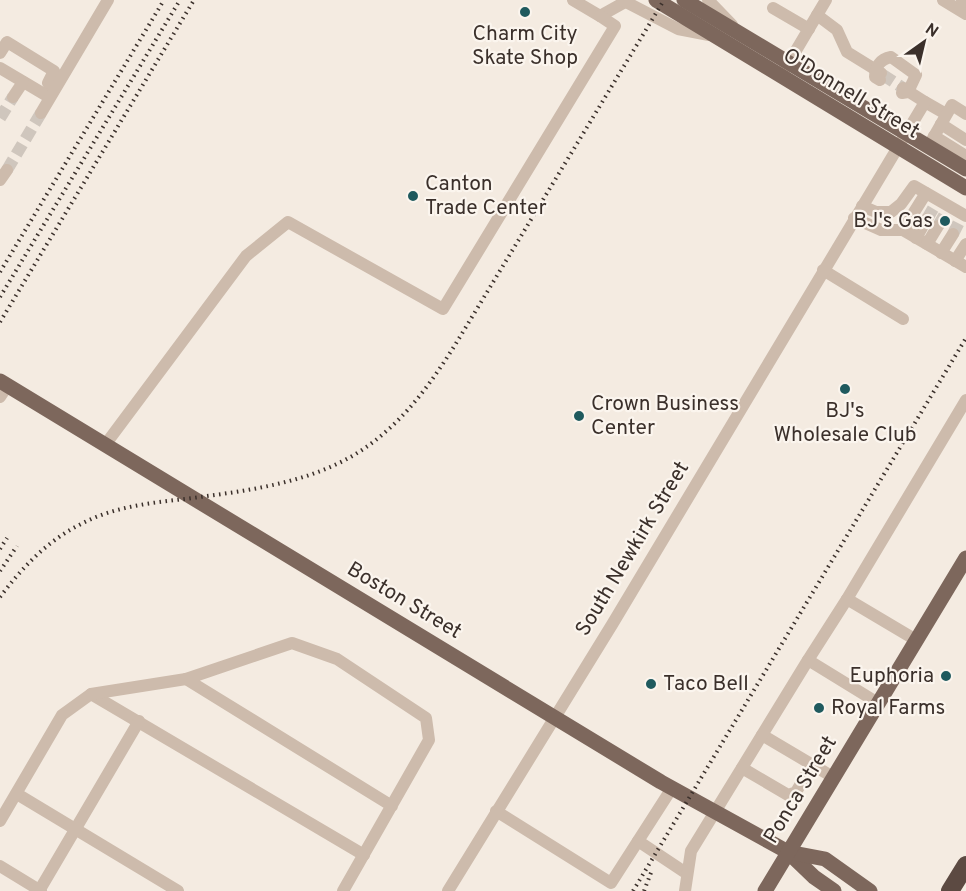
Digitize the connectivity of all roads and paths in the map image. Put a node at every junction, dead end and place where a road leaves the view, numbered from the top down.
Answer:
1 (108, 0) edge
2 (573, 0) edge
3 (656, 0) edge
4 (684, 0) edge
5 (708, 0) edge
6 (826, 0) edge
7 (943, 0) edge
8 (962, 0) edge
9 (624, 1) edge
10 (966, 2) edge
11 (773, 8) dead end
12 (966, 14) edge
13 (817, 15) junction
14 (600, 16) junction
15 (809, 29) junction
16 (741, 34) junction
17 (714, 35) junction
18 (0, 53) edge
19 (0, 68) edge
20 (785, 69) junction
21 (23, 82) junction
22 (50, 94) junction
23 (13, 97) tunnel mouth
24 (925, 102) junction
25 (41, 113) tunnel mouth
26 (966, 114) edge
27 (944, 119) junction
28 (902, 140) junction
29 (966, 140) edge
30 (931, 141) junction
31 (965, 162) edge
32 (951, 179) junction
33 (966, 188) edge
34 (926, 193) junction
35 (862, 206) junction
36 (964, 216) edge
37 (855, 218) junction
38 (927, 219) tunnel mouth
39 (939, 225) tunnel mouth
40 (903, 230) junction
41 (953, 234) tunnel mouth
42 (921, 241) junction
43 (966, 244) tunnel mouth
44 (941, 253) junction
45 (955, 261) junction
46 (966, 267) edge
47 (823, 270) junction
48 (903, 319) dead end
49 (3, 388) edge
50 (966, 400) edge
51 (105, 445) junction
52 (966, 558) edge
53 (847, 599) junction
54 (916, 640) junction
55 (808, 660) junction
56 (186, 679) junction
57 (91, 694) junction
58 (878, 703) junction
59 (555, 717) junction
60 (139, 721) junction
61 (762, 735) junction
62 (812, 765) junction
63 (742, 768) junction
64 (833, 777) junction
65 (672, 788) junction
66 (16, 794) junction
67 (392, 806) junction
68 (496, 811) junction
69 (715, 812) junction
70 (0, 821) edge
71 (75, 829) junction
72 (638, 842) junction
73 (788, 852) junction
74 (364, 855) junction
75 (966, 865) edge
76 (0, 866) edge
77 (686, 873) junction
78 (40, 891) edge
79 (178, 891) edge
80 (344, 891) edge
81 (448, 891) edge
82 (685, 891) edge
83 (765, 891) edge
84 (834, 891) edge
85 (870, 891) edge
86 (950, 891) edge

1 - 22 street
2 - 14 street
3 - 17 main road, O'Donnell Street
4 - 16 main road, O'Donnell Street
5 - 16 street, O'Donnell Street
6 - 13 street
7 - 12 street
8 - 10 street
9 - 14 street
9 - 17 street, O'Donnell Street
11 - 15 street
13 - 15 street
13 - 24 street
14 - 51 street
15 - 20 street
16 - 20 main road, O'Donnell Street
17 - 20 main road, O'Donnell Street
18 - 22 street
19 - 21 street
20 - 28 main road, O'Donnell Street
21 - 22 street
21 - 23 street
22 - 25 street
24 - 27 street
24 - 28 street, South Newkirk Street
26 - 27 street
27 - 29 street
27 - 30 street
28 - 30 main road, O'Donnell Street
28 - 32 main road, O'Donnell Street
28 - 35 street, South Newkirk Street
30 - 31 main road, O'Donnell Street
31 - 32 street
32 - 33 main road, O'Donnell Street
34 - 35 street
34 - 36 street
34 - 40 street
35 - 37 street, South Newkirk Street
37 - 40 street
37 - 47 street, South Newkirk Street
38 - 42 street
39 - 42 street
40 - 42 street
41 - 44 street
42 - 44 street
43 - 45 street
44 - 45 street
45 - 46 street
47 - 48 street
47 - 59 street, South Newkirk Street
49 - 51 main road, Boston Street
50 - 53 street
51 - 59 main road, Boston Street
52 - 54 main road, Ponca Street
53 - 54 street
53 - 55 street
54 - 58 main road, Ponca Street
55 - 58 street
55 - 61 street
56 - 57 street
56 - 67 street
56 - 67 street
57 - 60 street
57 - 66 street
58 - 64 main road, Ponca Street
59 - 65 main road, Boston Street
59 - 68 street, South Newkirk Street
60 - 71 street
60 - 74 street
61 - 62 street
61 - 63 street
62 - 63 street
62 - 64 street
63 - 69 street
64 - 73 main road, Ponca Street
65 - 69 main road, Boston Street
65 - 72 street
66 - 70 street
66 - 71 street
67 - 74 street
68 - 72 street
68 - 81 street, South Newkirk Street
69 - 73 main road, Boston Street
69 - 77 street
71 - 78 street
71 - 79 street
72 - 77 street
73 - 83 main road, Ponca Street
73 - 84 main road
73 - 85 main road
74 - 80 street
75 - 86 highway
76 - 78 street
77 - 82 street

